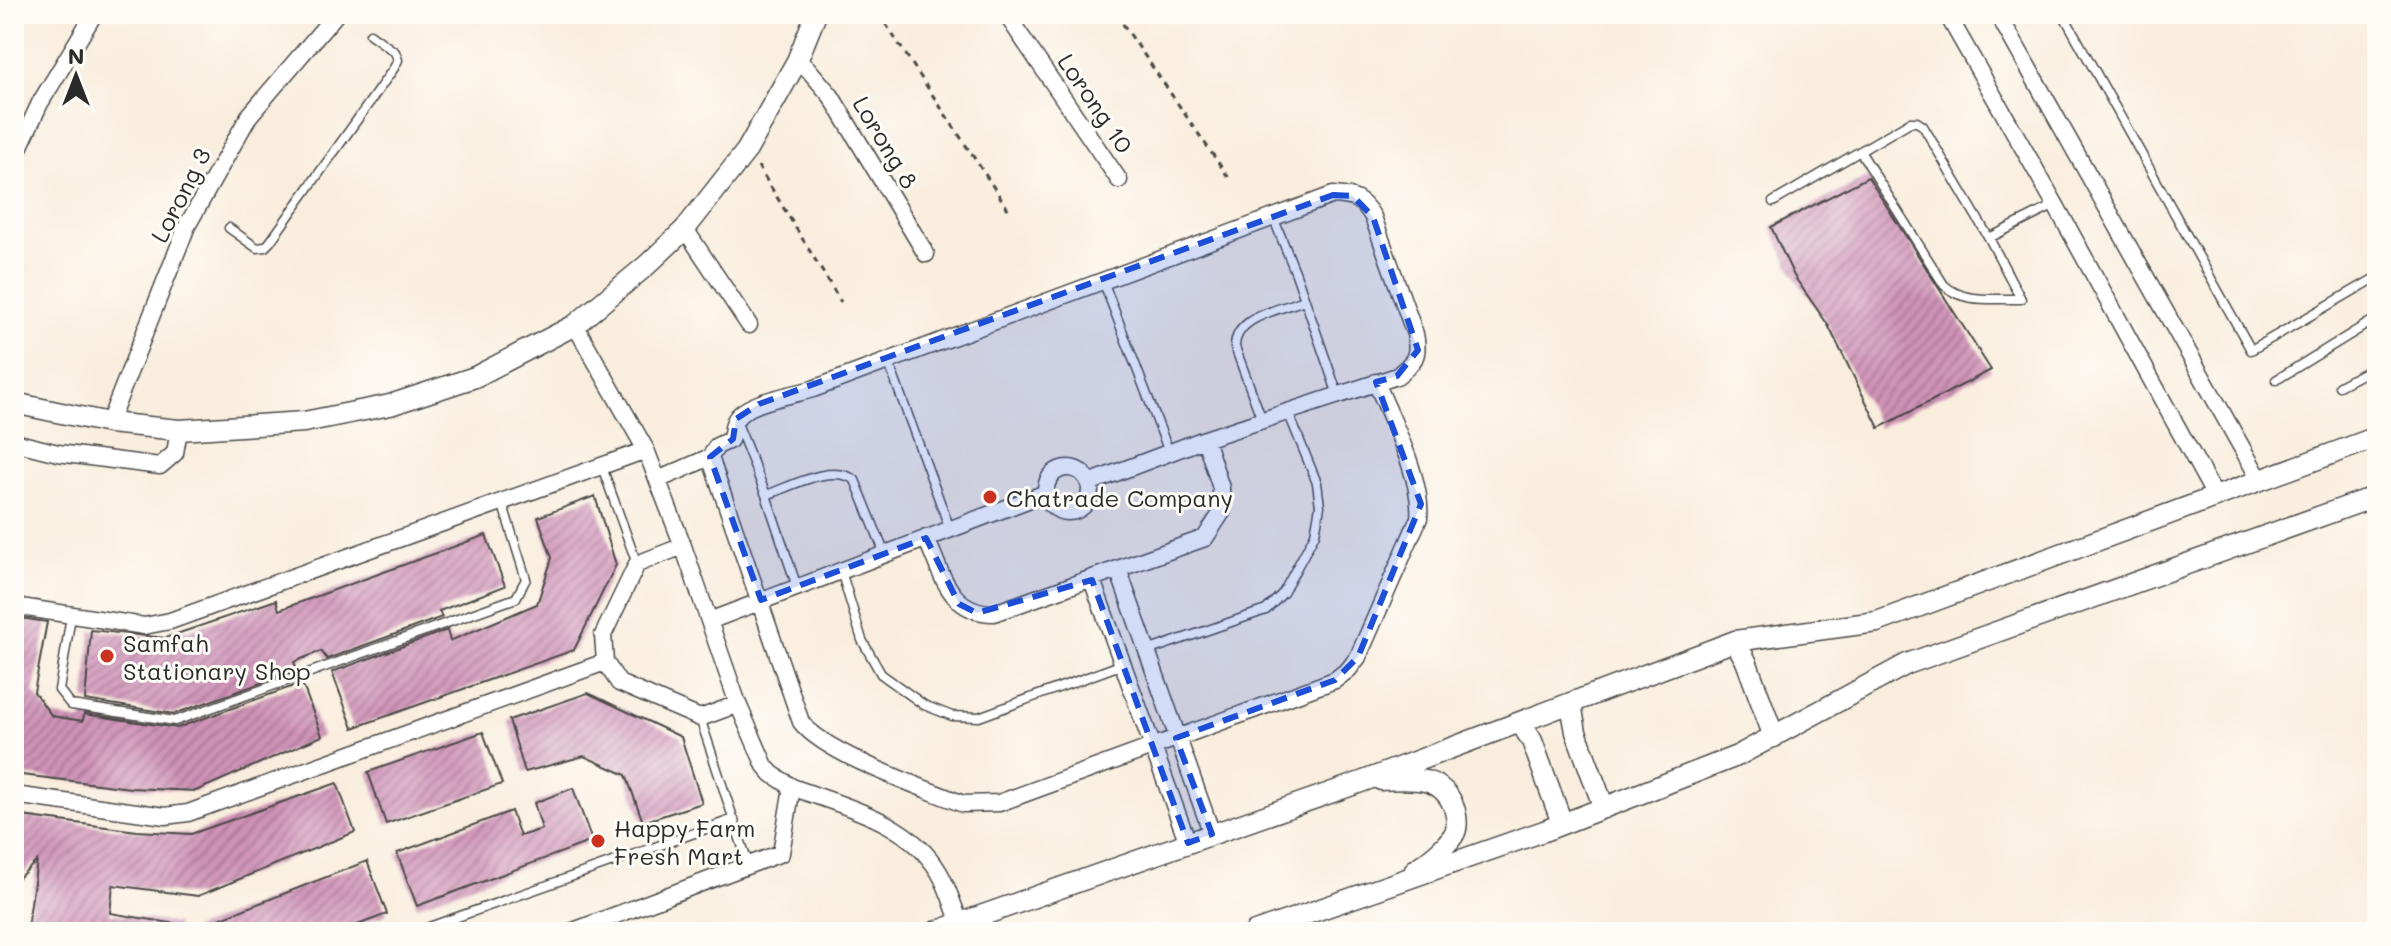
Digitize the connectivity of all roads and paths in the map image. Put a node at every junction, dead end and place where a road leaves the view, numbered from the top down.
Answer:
1 (94, 14) edge
2 (336, 14) edge
3 (816, 14) edge
4 (879, 14) edge
5 (1006, 14) edge
6 (1116, 14) edge
7 (1947, 14) edge
8 (1998, 14) edge
9 (2063, 14) edge
10 (370, 34) dead end
11 (797, 61) junction
12 (747, 150) junction
13 (1860, 151) junction
14 (14, 159) edge
15 (1119, 180) dead end
16 (1231, 181) dead end
17 (1773, 202) dead end
18 (2055, 204) junction
19 (1010, 212) dead end
20 (1273, 217) junction
21 (229, 228) dead end
22 (685, 229) junction
23 (1989, 238) junction
24 (926, 254) dead end
25 (2377, 277) edge
26 (1103, 281) junction
27 (1304, 300) junction
28 (841, 302) dead end
29 (2377, 318) edge
30 (575, 325) junction
31 (749, 325) dead end
32 (888, 361) junction
33 (2375, 367) dead end
34 (2276, 380) dead end
35 (1376, 382) junction
36 (2339, 386) dead end
37 (1338, 395) junction
38 (14, 403) edge
39 (1288, 412) junction
40 (736, 419) junction
41 (1262, 420) junction
42 (109, 423) junction
43 (179, 430) junction
44 (2377, 437) edge
45 (1205, 439) junction
46 (14, 442) edge
47 (646, 450) junction
48 (1170, 453) junction
49 (710, 457) junction
50 (602, 467) junction
51 (658, 480) junction
52 (2260, 480) junction
53 (1089, 483) junction
54 (1046, 493) junction
55 (766, 495) junction
56 (2215, 496) junction
57 (2377, 496) edge
58 (502, 502) junction
59 (950, 529) junction
60 (926, 538) junction
61 (683, 546) junction
62 (885, 554) junction
63 (637, 564) junction
64 (1118, 569) junction
65 (841, 570) junction
66 (1092, 580) junction
67 (797, 587) junction
68 (761, 600) junction
69 (14, 606) edge
70 (71, 616) junction
71 (709, 621) junction
72 (1735, 641) junction
73 (1147, 651) junction
74 (605, 662) junction
75 (1124, 664) junction
76 (738, 704) junction
77 (1571, 704) junction
78 (700, 718) junction
79 (1521, 723) junction
80 (1774, 737) junction
81 (1176, 738) junction
82 (1154, 748) junction
83 (1361, 782) junction
84 (792, 787) junction
85 (14, 795) edge
86 (1604, 808) junction
87 (734, 819) junction
88 (1562, 823) junction
89 (1212, 834) junction
90 (1188, 843) junction
91 (749, 866) junction
92 (1400, 882) junction
93 (960, 923) junction
94 (415, 932) edge
95 (571, 932) edge
96 (935, 932) edge
97 (1255, 932) edge

1 - 14 street
2 - 42 street, Lorong 3
3 - 11 street
4 - 19 path
5 - 15 street, Lorong 10
6 - 16 path
7 - 18 street
8 - 52 street
9 - 25 lane
10 - 21 lane
11 - 12 street
11 - 24 street, Lorong 8
12 - 22 street
12 - 28 path
13 - 17 lane
13 - 23 lane
13 - 23 lane
18 - 23 lane
18 - 56 street
20 - 26 street
20 - 27 lane
20 - 35 street
22 - 30 street
22 - 31 street
26 - 32 street
26 - 48 lane
27 - 37 lane
27 - 41 lane
29 - 34 lane
30 - 43 street
30 - 47 street
32 - 40 street
32 - 59 lane
33 - 36 lane
35 - 37 street
35 - 81 street
37 - 39 street
38 - 42 street
39 - 41 street
39 - 73 lane
40 - 49 street
40 - 55 lane
41 - 45 street
42 - 43 street
43 - 46 street
44 - 52 street
45 - 48 street
45 - 64 street
47 - 50 street
47 - 51 street
48 - 53 street
49 - 51 street
49 - 68 street
50 - 58 street
50 - 63 lane
51 - 61 street
52 - 56 street
53 - 54 street
53 - 54 street
54 - 59 street
55 - 62 lane
55 - 67 lane
56 - 72 street
57 - 80 street
58 - 70 street
58 - 70 lane
59 - 60 street
60 - 62 street
60 - 66 street
61 - 63 street
61 - 71 street
62 - 65 street
63 - 74 street
64 - 66 street
64 - 73 street
65 - 67 street
65 - 75 lane
66 - 75 street
67 - 68 street
68 - 71 street
68 - 82 street
69 - 70 street
71 - 76 street
72 - 77 street
72 - 80 street
73 - 81 street
74 - 78 street
74 - 85 street
75 - 82 street
76 - 78 street
76 - 84 street
77 - 79 street
77 - 86 street
78 - 87 lane
79 - 83 street
79 - 88 street
80 - 86 street
81 - 82 street
81 - 89 street
82 - 90 street
83 - 89 street
83 - 92 street
84 - 91 street
84 - 93 street
86 - 88 street
87 - 91 lane
87 - 94 lane
88 - 92 street
89 - 90 street
90 - 93 street
91 - 95 street
92 - 97 street
93 - 96 street

